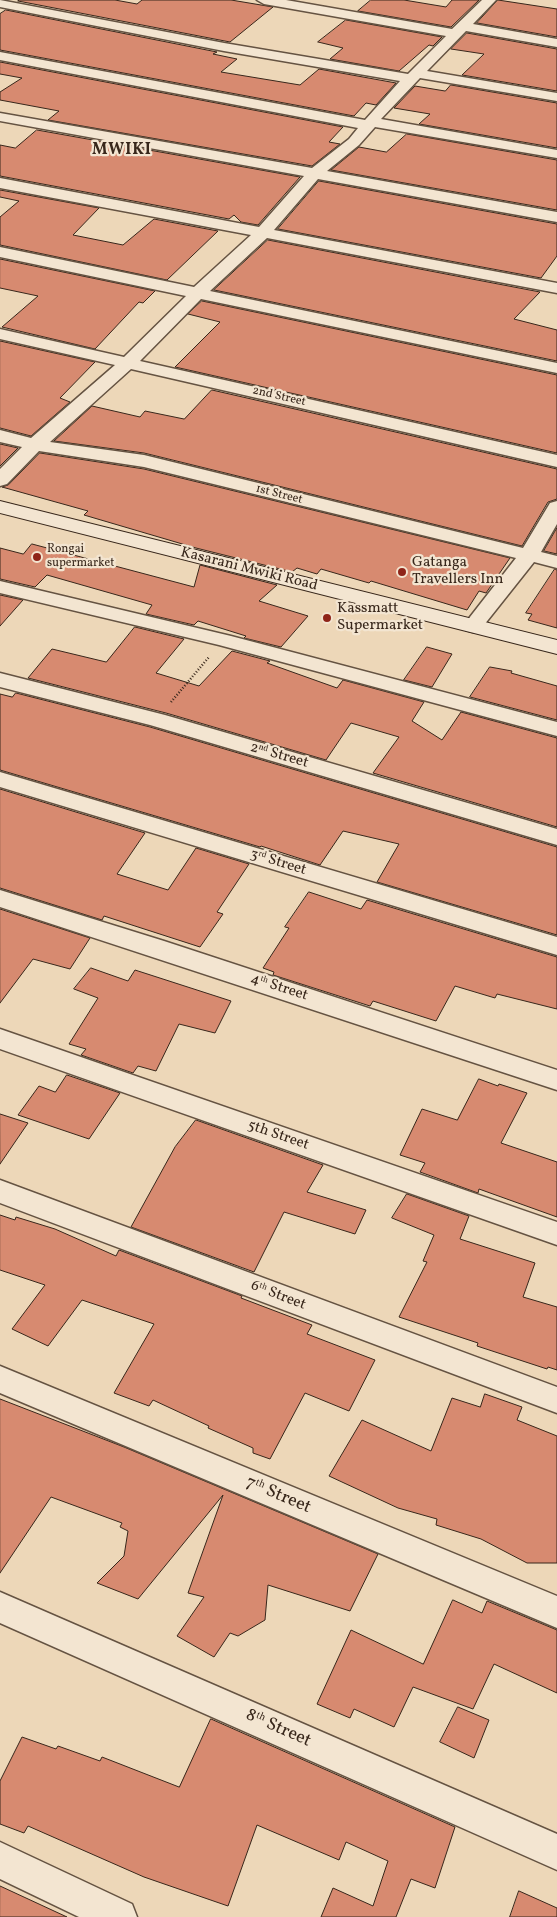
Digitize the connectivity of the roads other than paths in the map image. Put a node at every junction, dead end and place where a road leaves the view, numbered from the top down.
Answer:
1 (264, 0) edge
2 (489, 0) edge
3 (0, 3) edge
4 (459, 30) junction
5 (557, 43) edge
6 (0, 56) edge
7 (413, 76) junction
8 (557, 97) edge
9 (0, 117) edge
10 (370, 123) junction
11 (557, 154) edge
12 (314, 174) junction
13 (0, 184) edge
14 (557, 217) edge
15 (262, 234) junction
16 (0, 252) edge
17 (557, 288) edge
18 (198, 293) junction
19 (0, 334) edge
20 (128, 362) junction
21 (557, 368) edge
22 (0, 436) edge
23 (35, 445) junction
24 (557, 460) edge
25 (0, 480) edge
26 (0, 507) edge
27 (557, 507) edge
28 (529, 555) junction
29 (557, 562) edge
30 (0, 587) edge
31 (473, 626) junction
32 (557, 647) edge
33 (0, 680) edge
34 (557, 729) edge
35 (0, 779) edge
36 (557, 837) edge
37 (0, 898) edge
38 (557, 946) edge
39 (0, 1039) edge
40 (557, 1080) edge
41 (0, 1191) edge
42 (557, 1234) edge
43 (0, 1380) edge
44 (557, 1400) edge
45 (0, 1607) edge
46 (557, 1612) edge
47 (557, 1852) edge
48 (0, 1860) edge
49 (119, 1917) edge

1 - 4 street
2 - 4 street
3 - 7 street
4 - 5 street
4 - 7 street
6 - 10 street
7 - 8 street
7 - 10 street
9 - 12 street
10 - 11 street
10 - 12 street
12 - 14 street
12 - 15 street
13 - 15 street
15 - 17 street
15 - 18 street
16 - 18 street
18 - 20 street
18 - 21 street
19 - 20 street, 2nd Street
20 - 23 street
20 - 24 street, 2nd Street
22 - 23 street, 1st Street
23 - 25 street
23 - 28 street, 1st Street
26 - 31 main road, Kasarani Mwiki Road
27 - 28 street
28 - 29 street, 1st Street
28 - 31 street
30 - 34 street
31 - 32 main road, Kasarani Mwiki Road
33 - 36 street, 2ⁿᵈ Street
35 - 38 street, 3ʳᵈ Street
37 - 40 street, 4ᵗʰ Street
39 - 42 street, 5th Street
41 - 44 street, 6ᵗʰ Street
43 - 46 street, 7ᵗʰ Street
45 - 47 street, 8ᵗʰ Street
48 - 49 street

